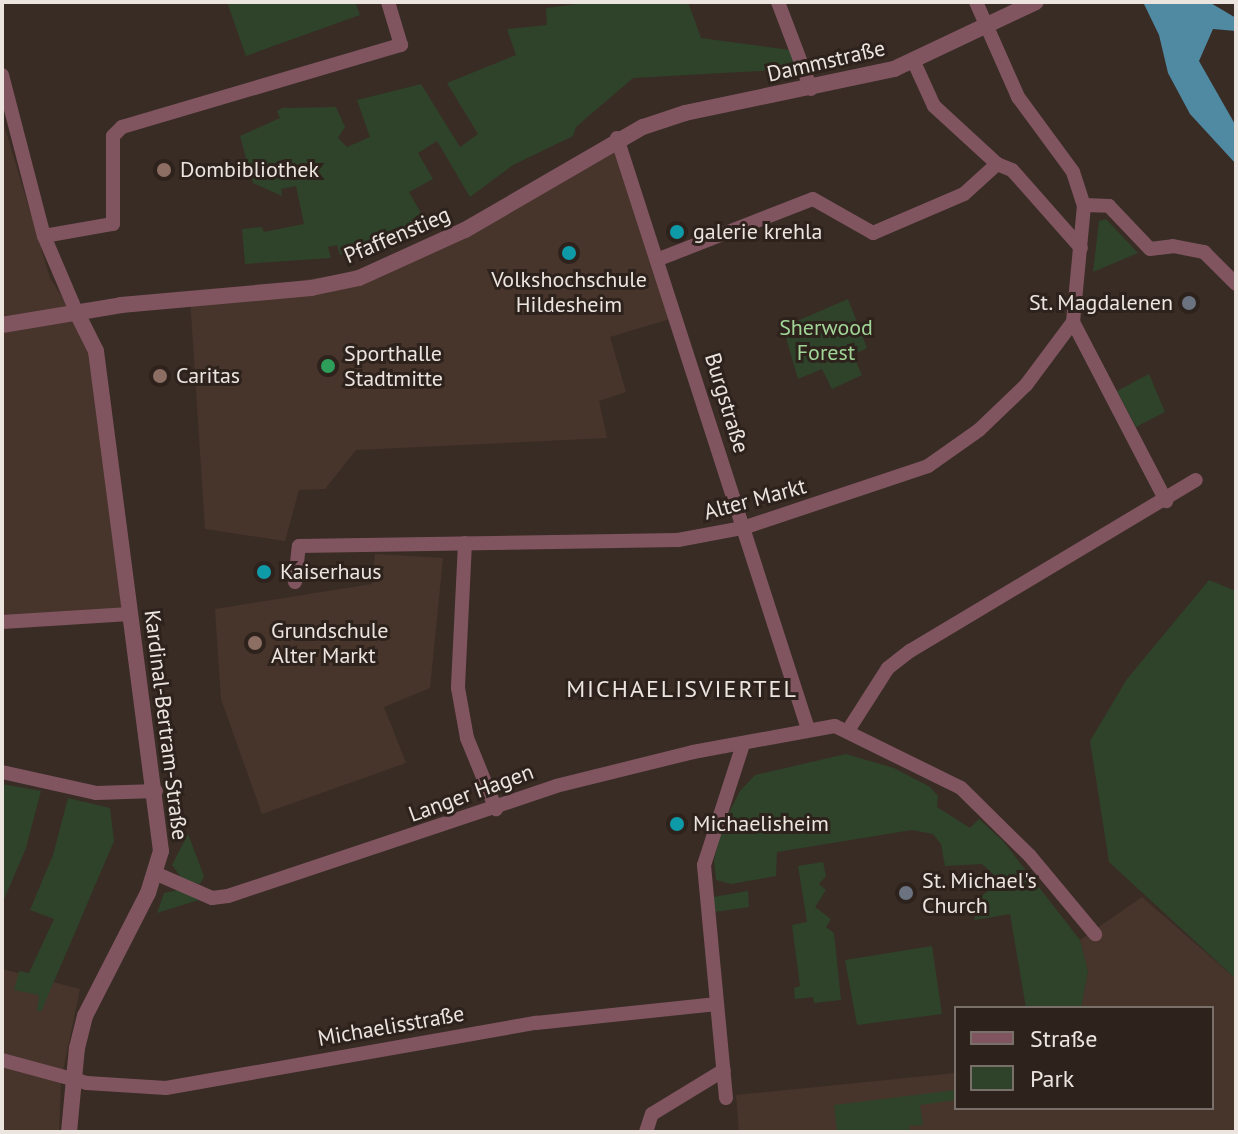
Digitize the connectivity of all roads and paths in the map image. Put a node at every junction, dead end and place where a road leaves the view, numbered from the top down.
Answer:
1 (388, 2) edge
2 (778, 2) edge
3 (976, 2) edge
4 (1036, 2) edge
5 (989, 26) junction
6 (913, 60) junction
7 (2, 75) edge
8 (811, 89) junction
9 (5, 103) edge
10 (617, 138) junction
11 (997, 164) junction
12 (1084, 205) junction
13 (44, 236) junction
14 (1081, 248) junction
15 (659, 259) junction
16 (1236, 284) edge
17 (76, 311) junction
18 (1073, 322) junction
19 (2, 325) edge
20 (1196, 480) dead end
21 (1166, 501) junction
22 (743, 528) junction
23 (465, 543) junction
24 (295, 582) dead end
25 (130, 614) junction
26 (2, 622) edge
27 (808, 729) junction
28 (849, 729) junction
29 (743, 744) junction
30 (2, 772) edge
31 (156, 791) junction
32 (496, 809) junction
33 (157, 874) junction
34 (1095, 934) dead end
35 (717, 1004) junction
36 (3, 1065) edge
37 (724, 1070) junction
38 (72, 1079) junction
39 (726, 1098) dead end
40 (69, 1132) edge
41 (646, 1132) edge

1 - 13 street
2 - 8 street
3 - 5 street
4 - 5 street, Dammstraße
5 - 6 street, Dammstraße
5 - 12 street
6 - 8 street, Dammstraße
6 - 11 street
7 - 9 street
8 - 10 street, Dammstraße
9 - 13 street
10 - 15 street, Burgstraße
10 - 17 street, Pfaffenstieg
11 - 14 street
11 - 15 street
12 - 14 street
12 - 16 street
13 - 17 street
14 - 18 street
15 - 22 street, Burgstraße
17 - 19 street, Pfaffenstieg
17 - 25 street, Kardinal-Bertram-Straße
18 - 21 street
18 - 22 street, Alter Markt
20 - 21 street
21 - 28 street
22 - 23 street, Alter Markt
22 - 27 street, Burgstraße
23 - 24 street, Alter Markt
23 - 32 street
25 - 26 street
25 - 31 street, Kardinal-Bertram-Straße
27 - 28 street, Langer Hagen
27 - 29 street, Langer Hagen
28 - 34 street
29 - 32 street, Langer Hagen
29 - 35 street
30 - 31 street
31 - 33 street, Kardinal-Bertram-Straße
32 - 33 street, Langer Hagen
33 - 38 street, Kardinal-Bertram-Straße
35 - 37 street
35 - 38 street, Michaelisstraße
36 - 38 street, Michaelisstraße
37 - 39 street
37 - 41 street
38 - 40 street, Kardinal-Bertram-Straße

